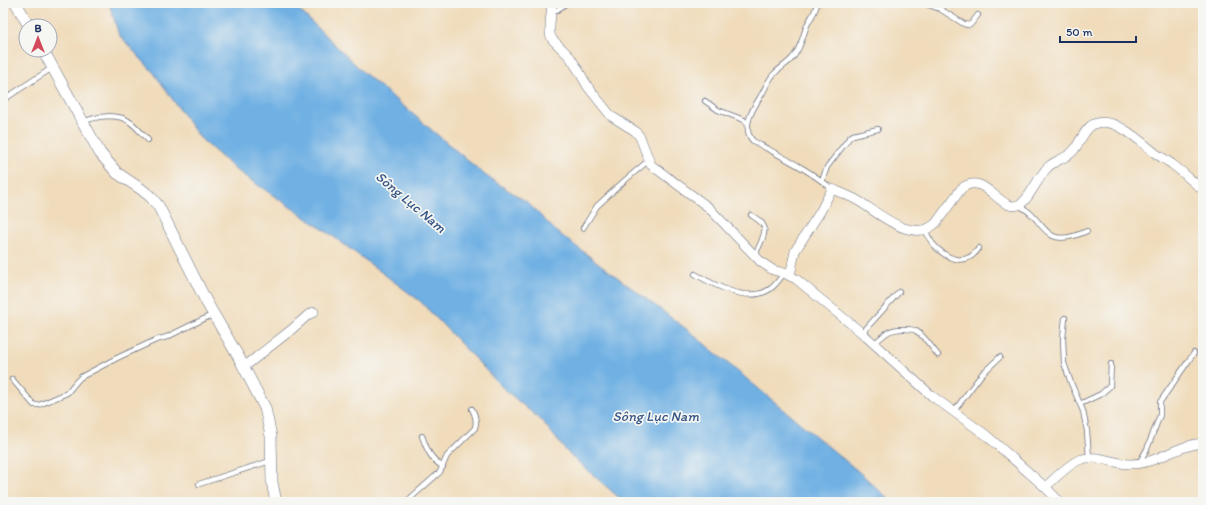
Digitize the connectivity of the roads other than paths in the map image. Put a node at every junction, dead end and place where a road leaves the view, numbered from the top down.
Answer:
1 (16, 3) edge
2 (552, 3) edge
3 (567, 3) edge
4 (817, 3) edge
5 (923, 3) edge
6 (551, 14) junction
7 (978, 15) dead end
8 (24, 18) edge
9 (47, 58) edge
10 (53, 68) junction
11 (3, 100) edge
12 (705, 101) dead end
13 (83, 122) junction
14 (748, 124) junction
15 (878, 129) dead end
16 (148, 140) dead end
17 (649, 160) junction
18 (822, 181) junction
19 (832, 189) junction
20 (1203, 190) edge
21 (1017, 204) junction
22 (751, 214) dead end
23 (583, 228) dead end
24 (925, 230) junction
25 (1087, 231) dead end
26 (979, 248) dead end
27 (755, 255) junction
28 (695, 274) dead end
29 (787, 274) junction
30 (899, 292) dead end
31 (314, 312) dead end
32 (214, 314) junction
33 (1065, 318) dead end
34 (862, 333) junction
35 (874, 344) junction
36 (1194, 353) dead end
37 (938, 355) dead end
38 (1000, 357) dead end
39 (1111, 364) dead end
40 (244, 367) junction
41 (12, 380) dead end
42 (1080, 404) junction
43 (472, 409) dead end
44 (954, 411) junction
45 (422, 436) dead end
46 (1203, 443) edge
47 (1088, 458) junction
48 (272, 461) junction
49 (1139, 463) junction
50 (442, 467) junction
51 (199, 484) dead end
52 (1045, 487) junction
53 (276, 502) edge
54 (406, 502) edge
55 (1060, 502) edge

1 - 8 street
2 - 6 street
3 - 6 lane
4 - 14 lane
5 - 7 lane
6 - 17 street
9 - 10 street
10 - 11 lane
10 - 13 street
12 - 14 lane
13 - 16 lane
13 - 32 street
14 - 18 lane
15 - 18 lane
17 - 23 lane
17 - 27 street
18 - 19 lane
19 - 24 street
19 - 29 street
20 - 21 street
21 - 24 street
21 - 25 lane
22 - 27 lane
24 - 26 lane
27 - 29 street
28 - 29 lane
29 - 34 street
30 - 34 lane
31 - 40 street
32 - 40 street
32 - 41 lane
33 - 42 lane
34 - 35 street
35 - 37 lane
35 - 44 street
36 - 49 lane
38 - 44 lane
39 - 42 lane
40 - 48 street
42 - 47 lane
43 - 50 lane
44 - 52 street
45 - 50 lane
46 - 49 street
47 - 49 street
47 - 52 street
48 - 51 lane
48 - 53 street
50 - 54 lane
52 - 55 street

